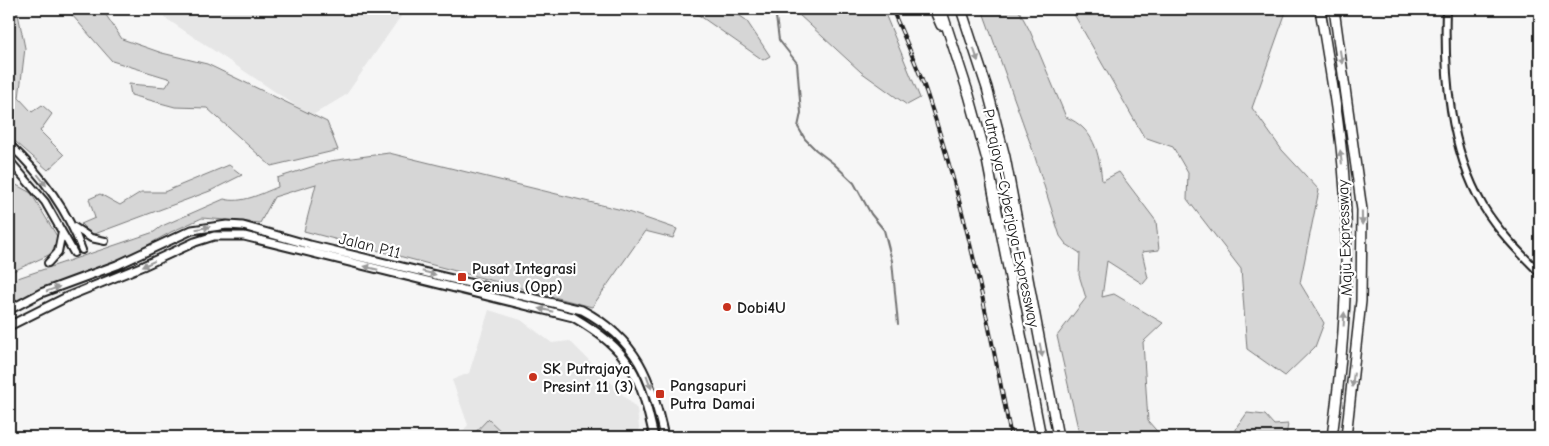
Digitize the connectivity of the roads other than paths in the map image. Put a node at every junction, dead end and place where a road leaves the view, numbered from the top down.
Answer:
1 (934, 9) edge
2 (942, 9) edge
3 (961, 9) edge
4 (1320, 9) edge
5 (1334, 9) edge
6 (1446, 9) edge
7 (962, 71) junction
8 (9, 144) edge
9 (9, 160) edge
10 (73, 226) junction
11 (62, 230) junction
12 (105, 241) dead end
13 (82, 250) dead end
14 (74, 253) dead end
15 (48, 264) dead end
16 (1540, 273) edge
17 (95, 274) junction
18 (75, 281) junction
19 (106, 282) junction
20 (69, 296) junction
21 (9, 310) edge
22 (9, 326) edge
23 (654, 437) edge
24 (664, 437) edge
25 (1041, 437) edge
26 (1058, 437) edge
27 (1332, 437) edge
28 (1346, 437) edge

1 - 7 highway
2 - 7 highway, Putrajaya–Cyberjaya Expressway
3 -> 26 highway, Putrajaya–Cyberjaya Expressway
27 -> 4 highway, Maju Expressway
5 -> 28 highway, Maju Expressway
6 - 16 street
7 - 25 highway, Putrajaya–Cyberjaya Expressway
8 -> 10 street
9 - 11 street
10 - 12 street
10 - 13 street
11 - 14 street
11 - 15 street
17 - 18 main road, Jalan P11
17 - 19 main road
17 -> 24 main road, Jalan P11
18 - 20 main road
21 -> 18 main road, Jalan P11
19 - 20 main road, Jalan P11
23 -> 19 main road, Jalan P11
20 - 22 main road, Jalan P11

